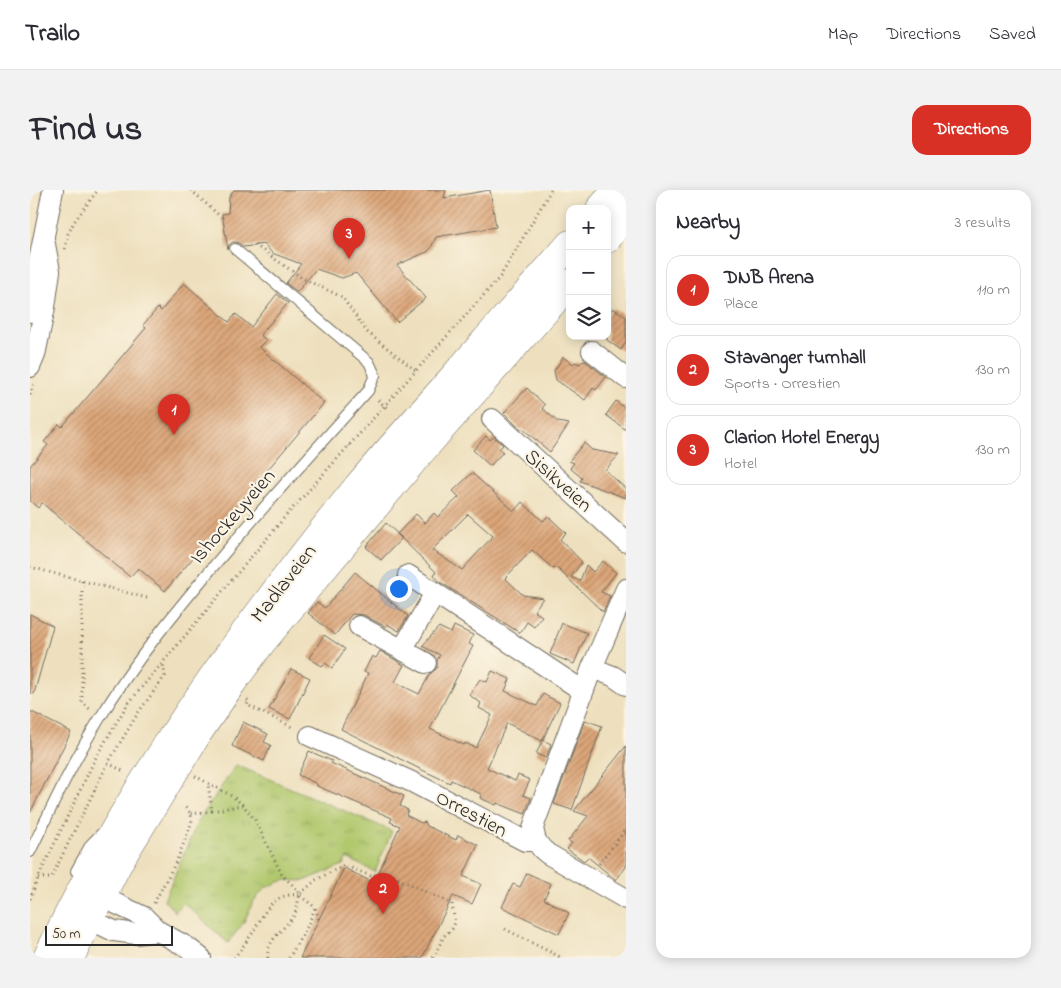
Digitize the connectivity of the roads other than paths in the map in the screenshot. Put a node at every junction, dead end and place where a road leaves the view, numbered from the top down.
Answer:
1 (53, 190) edge
2 (616, 190) edge
3 (603, 205) edge
4 (626, 213) edge
5 (626, 225) edge
6 (611, 235) edge
7 (611, 238) edge
8 (44, 239) junction
9 (235, 249) dead end
10 (566, 249) edge
11 (566, 288) edge
12 (32, 294) edge
13 (30, 317) edge
14 (592, 351) dead end
15 (30, 367) edge
16 (626, 378) edge
17 (492, 419) dead end
18 (626, 542) edge
19 (408, 575) dead end
20 (626, 589) edge
21 (435, 593) junction
22 (359, 626) dead end
23 (402, 650) junction
24 (426, 664) dead end
25 (592, 668) junction
26 (626, 685) edge
27 (583, 691) junction
28 (310, 736) road end
29 (128, 806) junction
30 (536, 841) junction
31 (30, 852) edge
32 (70, 883) dead end
33 (626, 899) edge
34 (87, 909) junction
35 (47, 958) edge
36 (70, 958) edge
37 (201, 958) edge

1 - 8 street
2 - 3 main road
4 - 6 main road
5 - 7 main road
8 - 12 street
8 - 15 street
9 - 31 lane, Ishockeyveien
10 - 29 main road, Madlaveien
11 - 34 main road, Madlaveien
12 - 13 lane
14 - 16 street
17 - 18 street, Sisikveien
19 - 21 street
20 - 25 street
21 - 23 street
21 - 27 street
22 - 23 street
23 - 24 street
25 - 26 street
25 - 27 street
27 - 30 street
28 - 30 street, Orrestien
29 - 32 lane
29 - 34 main road, Madlaveien
30 - 33 street, Orrestien
34 - 35 main road, Madlaveien
34 - 36 main road, Madlaveien
34 - 37 street

